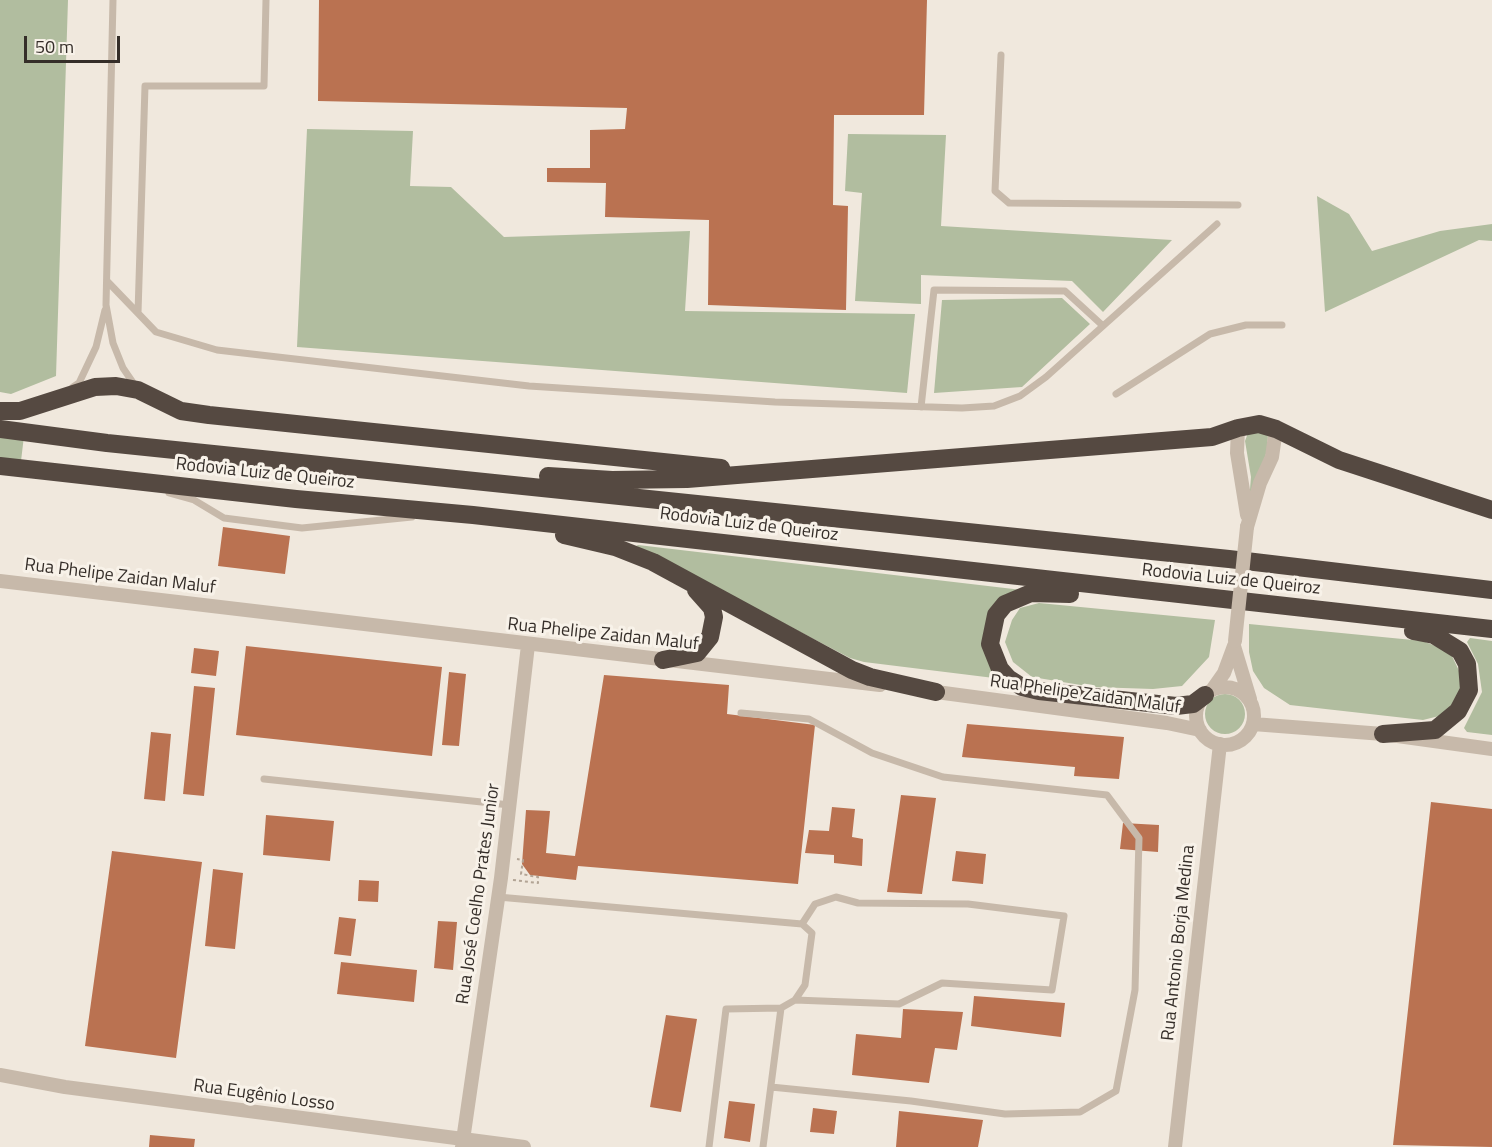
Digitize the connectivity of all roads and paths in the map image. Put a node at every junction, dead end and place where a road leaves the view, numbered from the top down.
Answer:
1 (113, 0) edge
2 (266, 0) edge
3 (1001, 55) dead end
4 (1238, 205) dead end
5 (1217, 224) dead end
6 (107, 281) junction
7 (106, 305) junction
8 (138, 313) junction
9 (1102, 325) junction
10 (1282, 325) dead end
11 (138, 390) junction
12 (1116, 394) dead end
13 (56, 399) junction
14 (921, 407) junction
15 (0, 411) edge
16 (1238, 428) junction
17 (0, 429) edge
18 (1276, 429) junction
19 (320, 464) junction
20 (0, 466) edge
21 (25, 469) junction
22 (764, 473) junction
23 (1492, 510) edge
24 (473, 514) junction
25 (1247, 525) junction
26 (684, 579) junction
27 (0, 580) edge
28 (1492, 590) edge
29 (1194, 598) junction
30 (1288, 607) junction
31 (1492, 629) edge
32 (1234, 644) junction
33 (528, 645) junction
34 (663, 660) junction
35 (936, 692) junction
36 (1208, 692) junction
37 (1251, 700) junction
38 (741, 713) dead end
39 (1254, 724) junction
40 (1200, 730) junction
41 (1383, 734) junction
42 (1220, 744) junction
43 (1492, 749) edge
44 (264, 779) dead end
45 (510, 805) junction
46 (516, 859) dead end
47 (501, 878) junction
48 (498, 897) junction
49 (802, 924) junction
50 (795, 1000) junction
51 (781, 1008) junction
52 (0, 1075) edge
53 (771, 1087) junction
54 (462, 1144) edge
55 (524, 1147) edge
56 (709, 1147) edge
57 (763, 1147) edge
58 (1174, 1147) edge

1 - 6 lane
2 - 8 lane
3 - 4 lane
5 - 9 lane
6 - 7 lane
6 - 8 lane
7 - 11 lane
7 - 13 lane
8 - 14 lane
9 - 14 lane
9 - 14 lane
10 - 12 lane
11 - 13 highway
11 - 22 highway
13 - 15 highway
16 - 18 highway
16 - 22 highway
16 - 25 street
17 - 19 highway, Rodovia Luiz de Queiroz
18 - 23 highway
18 - 25 street
19 - 22 highway
19 - 28 highway, Rodovia Luiz de Queiroz
20 - 21 highway, Rodovia Luiz de Queiroz
21 - 24 highway, Rodovia Luiz de Queiroz
21 - 24 lane
24 - 26 highway
24 - 29 highway, Rodovia Luiz de Queiroz
25 - 32 street, bridge
26 - 34 highway
26 - 35 highway
27 - 33 street, Rua Phelipe Zaidan Maluf
29 - 30 highway, Rodovia Luiz de Queiroz
29 - 36 highway
30 - 31 highway, Rodovia Luiz de Queiroz
30 - 41 highway
32 - 36 street
32 - 37 street
33 - 34 street, Rua Phelipe Zaidan Maluf
33 - 45 street, Rua José Coelho Prates Junior
34 - 35 street, Rua Phelipe Zaidan Maluf
35 - 40 street, Rua Phelipe Zaidan Maluf
36 - 37 street
36 - 40 street
37 - 39 street
38 - 53 lane
39 - 41 street
39 - 42 street
40 - 42 street
41 - 43 street
42 - 58 street, Rua Antonio Borja Medina
44 - 45 lane
45 - 47 street, Rua José Coelho Prates Junior
46 - 47 path
47 - 48 street, Rua José Coelho Prates Junior
48 - 49 lane
48 - 54 street, Rua José Coelho Prates Junior
49 - 50 lane
49 - 50 lane
50 - 51 lane
51 - 53 lane
51 - 56 lane
52 - 54 street, Rua Eugênio Losso
53 - 57 lane
54 - 55 street, Rua Eugênio Losso

